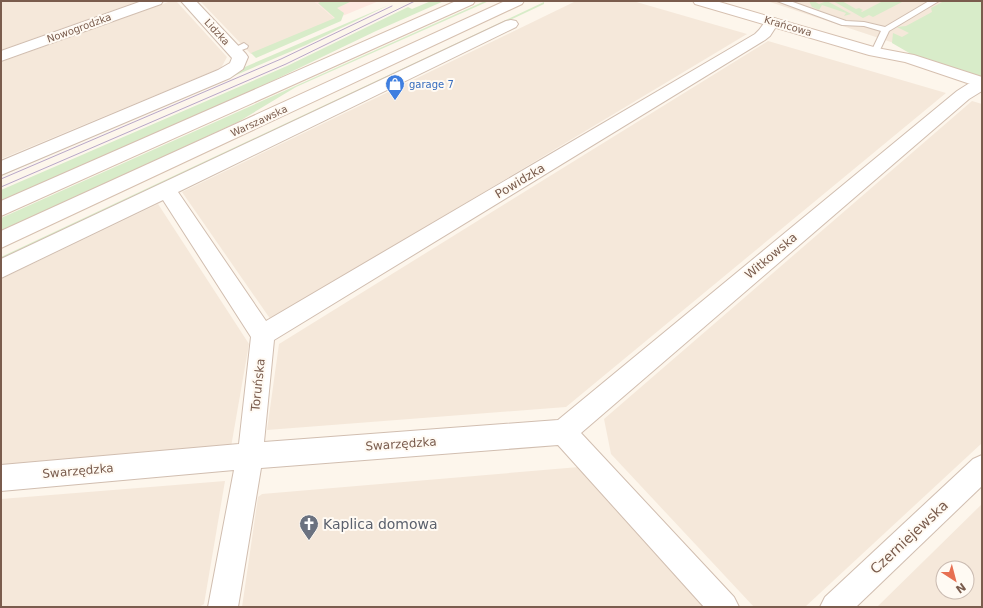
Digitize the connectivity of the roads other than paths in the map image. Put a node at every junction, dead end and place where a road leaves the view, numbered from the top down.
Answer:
1 (156, 1) edge
2 (517, 1) edge
3 (701, 1) edge
4 (781, 1) edge
5 (935, 1) edge
6 (793, 2) edge
7 (462, 3) edge
8 (195, 4) edge
9 (772, 22) junction
10 (511, 24) dead end
11 (886, 30) junction
12 (875, 52) junction
13 (1, 56) edge
14 (980, 87) edge
15 (1, 168) edge
16 (166, 189) junction
17 (1, 209) edge
18 (1, 240) edge
19 (1, 269) edge
20 (263, 335) junction
21 (563, 432) junction
22 (250, 456) junction
23 (982, 468) edge
24 (1, 478) edge
25 (223, 607) edge
26 (724, 607) edge
27 (835, 607) edge

1 - 13 street, Nowogrodzka
2 - 18 street, Warszawska
3 - 9 street, Krańcowa
4 - 6 lane
5 - 11 lane
6 - 11 lane
7 - 17 street, Warszawska
8 - 15 street, Lidzka
9 - 12 street, Krańcowa
9 - 20 street, Powidzka
10 - 16 street, Warszawska
11 - 12 lane
12 - 14 street, Krańcowa
14 - 21 street, Witkowska
16 - 19 street, Warszawska
16 - 20 street
20 - 22 street, Toruńska
21 - 22 street, Swarzędzka
21 - 26 street
22 - 24 street, Swarzędzka
22 - 25 street, Toruńska
23 - 27 street, Czerniejewska

